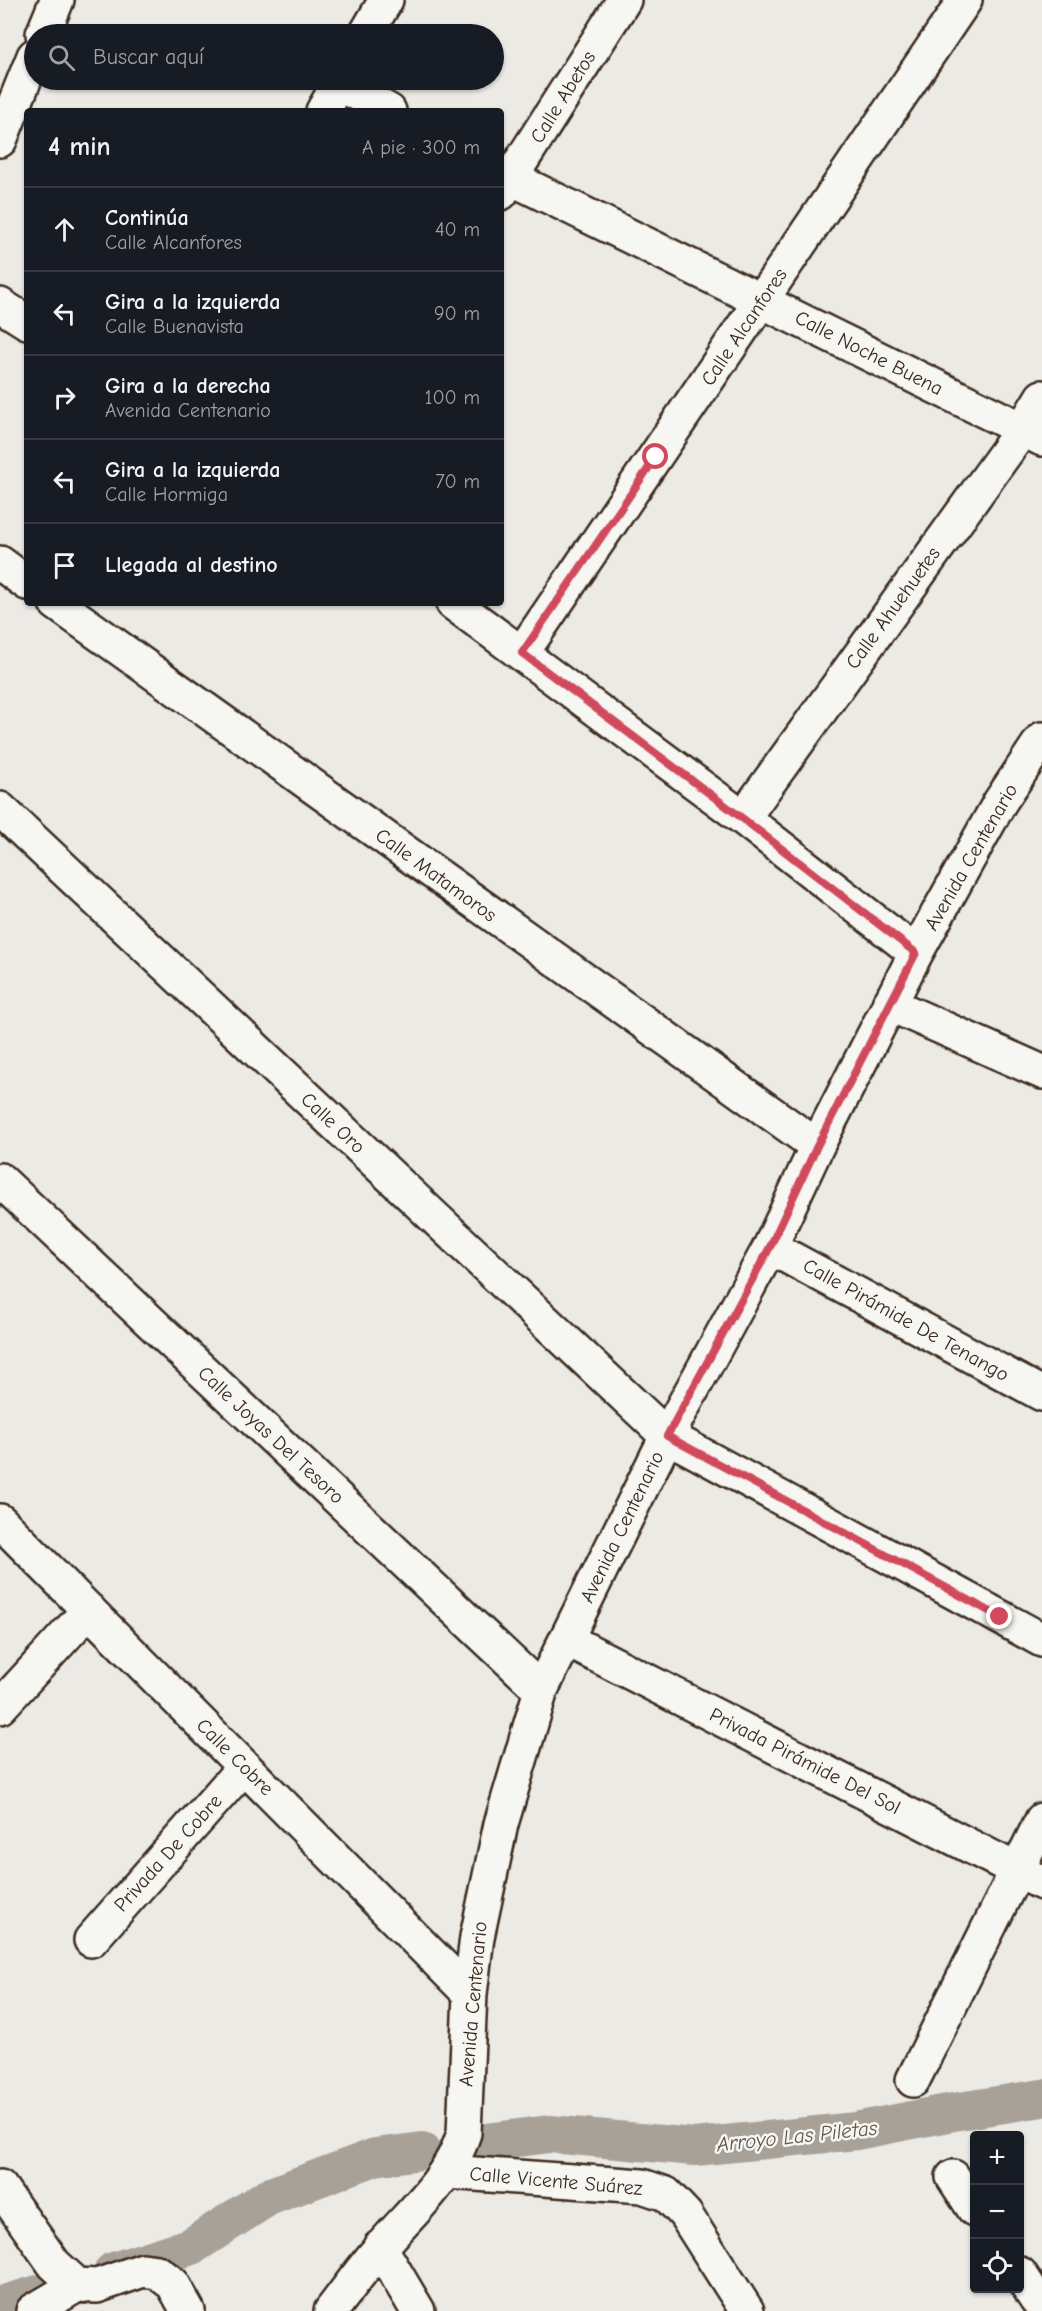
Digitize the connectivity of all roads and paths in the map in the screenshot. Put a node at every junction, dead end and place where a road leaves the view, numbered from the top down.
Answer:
1 (57, 0) edge
2 (386, 0) edge
3 (624, 0) edge
4 (965, 0) edge
5 (47, 24) edge
6 (372, 24) edge
7 (24, 81) edge
8 (334, 91) edge
9 (380, 108) edge
10 (0, 140) edge
11 (504, 182) edge
12 (762, 300) junction
13 (0, 305) edge
14 (24, 320) edge
15 (1042, 397) edge
16 (1032, 435) edge
17 (0, 563) edge
18 (24, 581) edge
19 (60, 606) edge
20 (457, 606) edge
21 (522, 653) junction
22 (1042, 739) edge
23 (0, 809) edge
24 (742, 818) junction
25 (916, 953) junction
26 (889, 1004) junction
27 (1042, 1072) edge
28 (817, 1146) junction
29 (0, 1180) edge
30 (770, 1247) junction
31 (1042, 1394) edge
32 (667, 1436) junction
33 (0, 1521) edge
34 (89, 1610) junction
35 (567, 1640) junction
36 (1042, 1640) edge
37 (541, 1690) junction
38 (0, 1707) edge
39 (244, 1767) junction
40 (1042, 1820) edge
41 (1030, 1876) edge
42 (91, 1940) dead end
43 (470, 1994) junction
44 (913, 2080) dead end
45 (447, 2172) junction
46 (953, 2177) dead end
47 (0, 2187) edge
48 (970, 2202) edge
49 (380, 2247) junction
50 (1024, 2280) edge
51 (77, 2285) junction
52 (1042, 2307) edge
53 (33, 2311) edge
54 (188, 2311) edge
55 (331, 2311) edge
56 (418, 2311) edge
57 (747, 2311) edge

1 - 5 street
2 - 6 street
3 - 11 street, Calle Abetos
4 - 12 street, Calle Alcanfores
7 - 10 street
8 - 9 street
11 - 12 street, Calle Noche Buena
12 - 16 street, Calle Noche Buena
12 - 21 street, Calle Alcanfores
13 - 14 street
15 - 16 street, Calle Ahuehuetes
16 - 24 street, Calle Ahuehuetes
17 - 18 street
19 - 28 street, Calle Matamoros
20 - 21 street
21 - 24 street
22 - 25 street, Avenida Centenario
23 - 32 street, Calle Oro
24 - 25 street
25 - 26 street, Avenida Centenario
26 - 27 street
26 - 28 street, Avenida Centenario
28 - 30 street, Avenida Centenario
29 - 37 street, Calle Joyas Del Tesoro
30 - 31 street, Calle Pirámide De Tenango
30 - 32 street, Avenida Centenario
32 - 35 street, Avenida Centenario
32 - 36 street, Calle Oro
33 - 34 street, Calle Cobre
34 - 38 street
34 - 39 street, Calle Cobre
35 - 37 street, Avenida Centenario
35 - 41 street, Privada Pirámide Del Sol
37 - 43 street, Avenida Centenario
39 - 42 street, Privada De Cobre
39 - 43 street, Calle Cobre
40 - 41 street
41 - 44 street
43 - 45 street, Avenida Centenario
45 - 49 street, Avenida Centenario
45 - 57 street, Calle Vicente Suárez
46 - 48 street
47 - 51 street
49 - 55 street, Avenida Centenario
49 - 56 street
50 - 52 street
51 - 53 street
51 - 54 street

